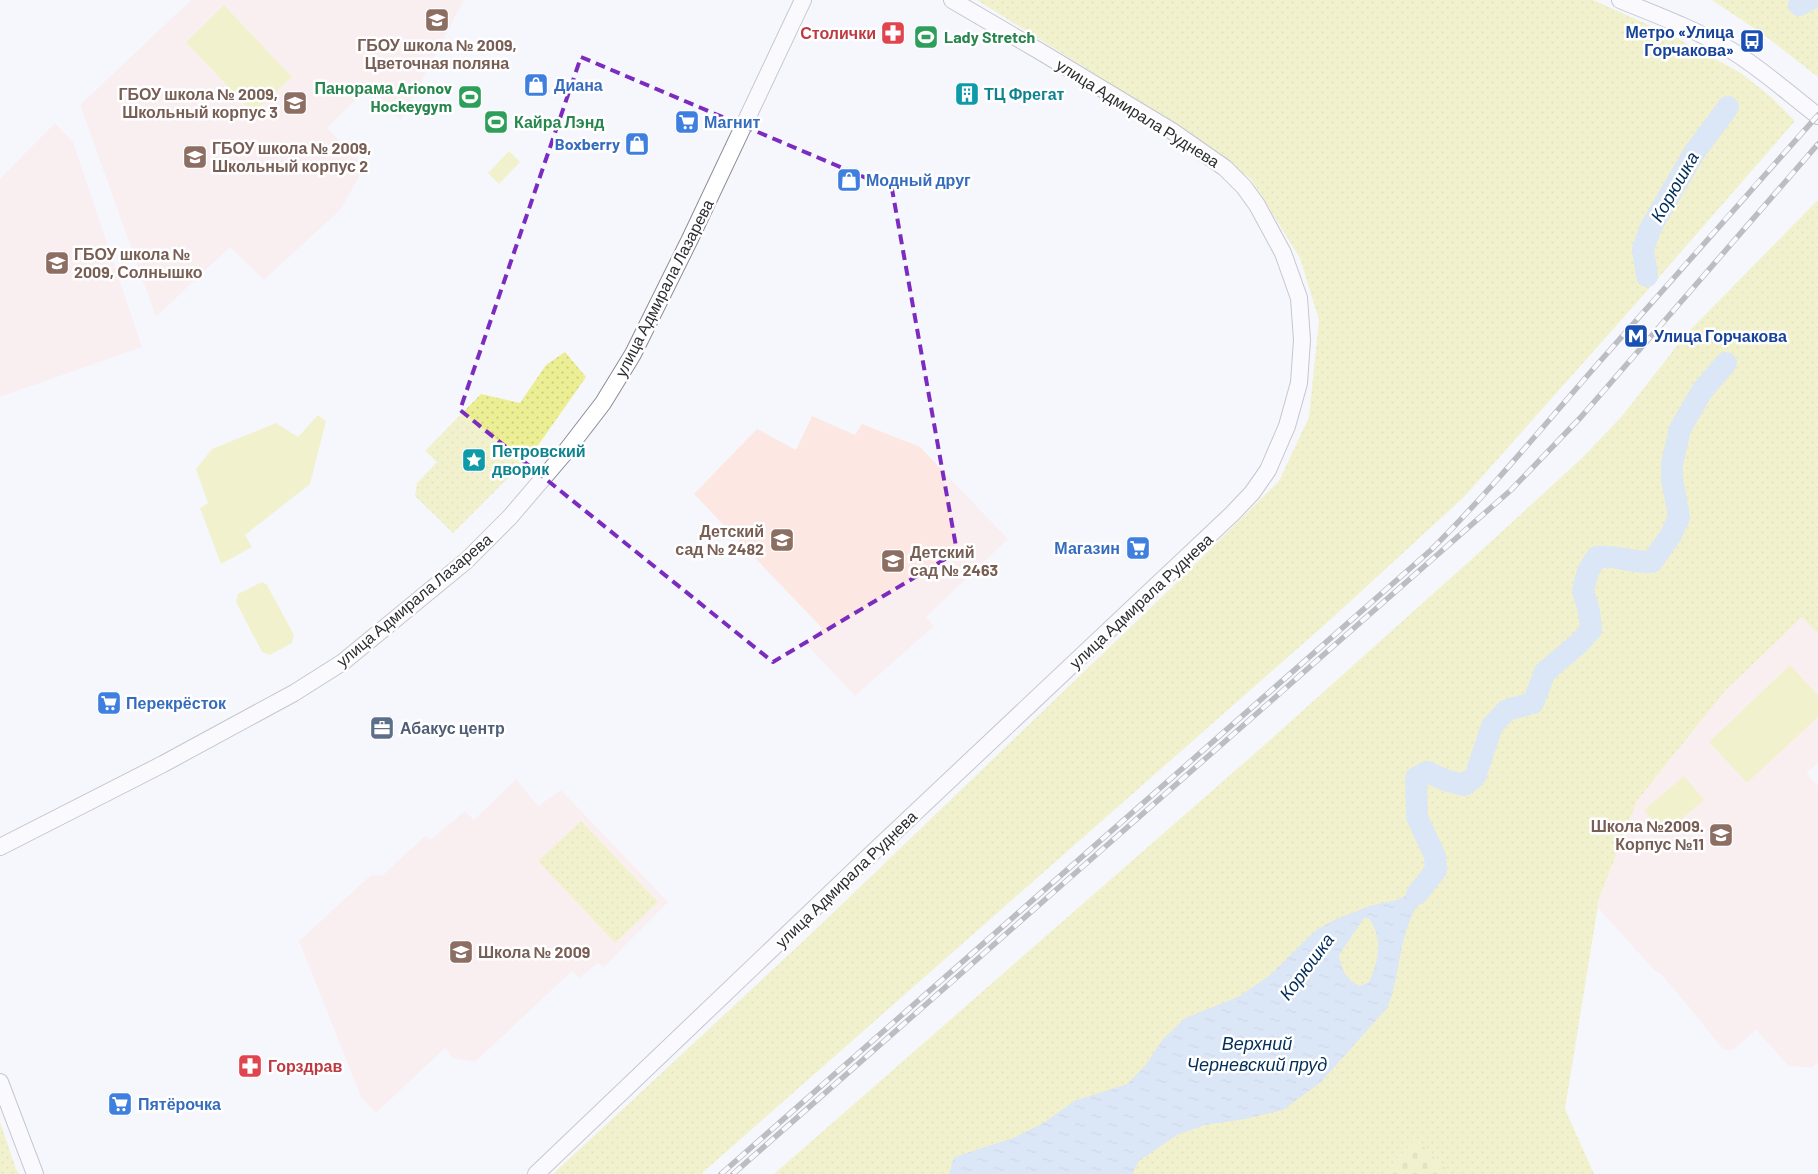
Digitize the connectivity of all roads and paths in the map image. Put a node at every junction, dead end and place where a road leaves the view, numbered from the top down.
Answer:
1 (803, 0) edge
2 (952, 0) edge
3 (1620, 0) edge
4 (1818, 116) edge
5 (0, 847) edge
6 (0, 1082) edge
7 (35, 1174) edge
8 (536, 1174) edge

1 - 5 street, улица Адмирала Лазарева
2 - 8 street, улица Адмирала Руднева
3 - 4 street
6 - 7 street

